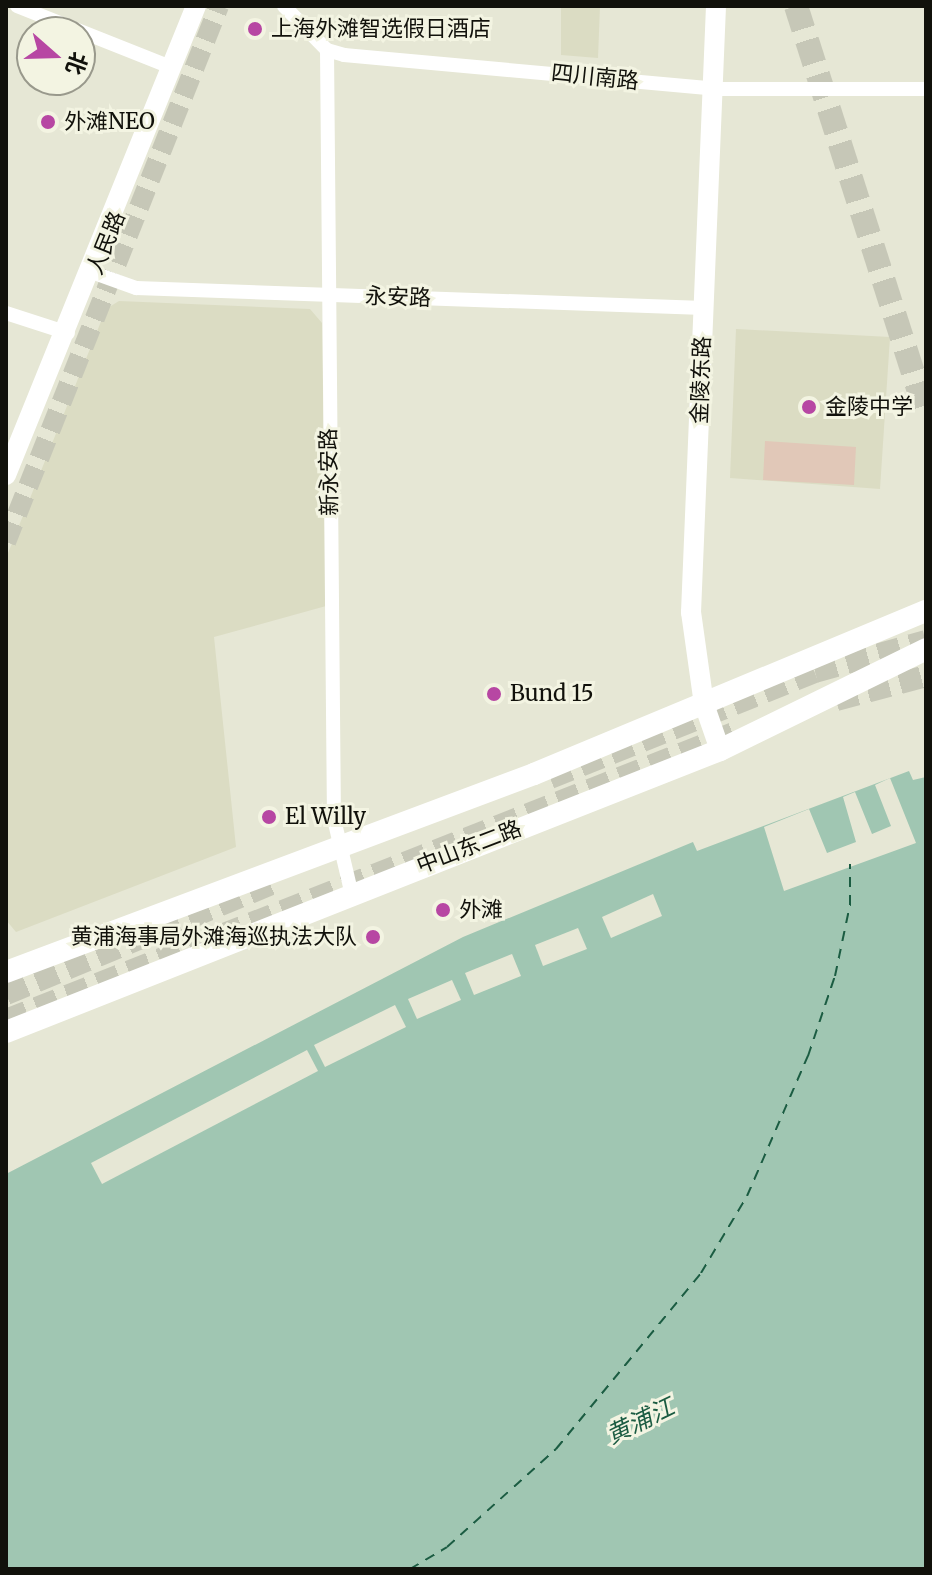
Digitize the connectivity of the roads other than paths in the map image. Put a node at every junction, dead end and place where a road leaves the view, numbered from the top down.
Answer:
1 (17, 6) edge
2 (196, 6) edge
3 (284, 6) edge
4 (716, 6) edge
5 (327, 50) junction
6 (173, 68) junction
7 (715, 89) junction
8 (926, 89) edge
9 (94, 273) junction
10 (326, 295) junction
11 (704, 308) junction
12 (6, 313) edge
13 (68, 333) junction
14 (6, 475) edge
15 (926, 611) edge
16 (926, 649) edge
17 (704, 704) junction
18 (720, 750) junction
19 (337, 845) junction
20 (351, 891) junction
21 (6, 972) edge
22 (6, 1032) edge

1 - 6 street
2 - 6 street, 人民路
3 - 5 street
4 - 7 street, 金陵东路
5 - 7 street, 四川南路
5 - 10 street, 新永安路
6 - 9 street, 人民路
7 - 8 street, 四川南路
7 - 11 street, 金陵东路
9 - 10 street, 永安路
9 - 13 street, 人民路
10 - 11 street, 永安路
10 - 19 street, 新永安路
11 - 17 street, 金陵东路
12 - 13 street
13 - 14 street, 人民路
15 - 17 main road, 中山东二路
16 - 18 main road, 中山东二路
17 - 18 street, 金陵东路
17 - 19 main road, 中山东二路
18 - 20 main road, 中山东二路
19 - 20 street, 新永安路
19 - 21 main road, 中山东二路
20 - 22 main road, 中山东二路

